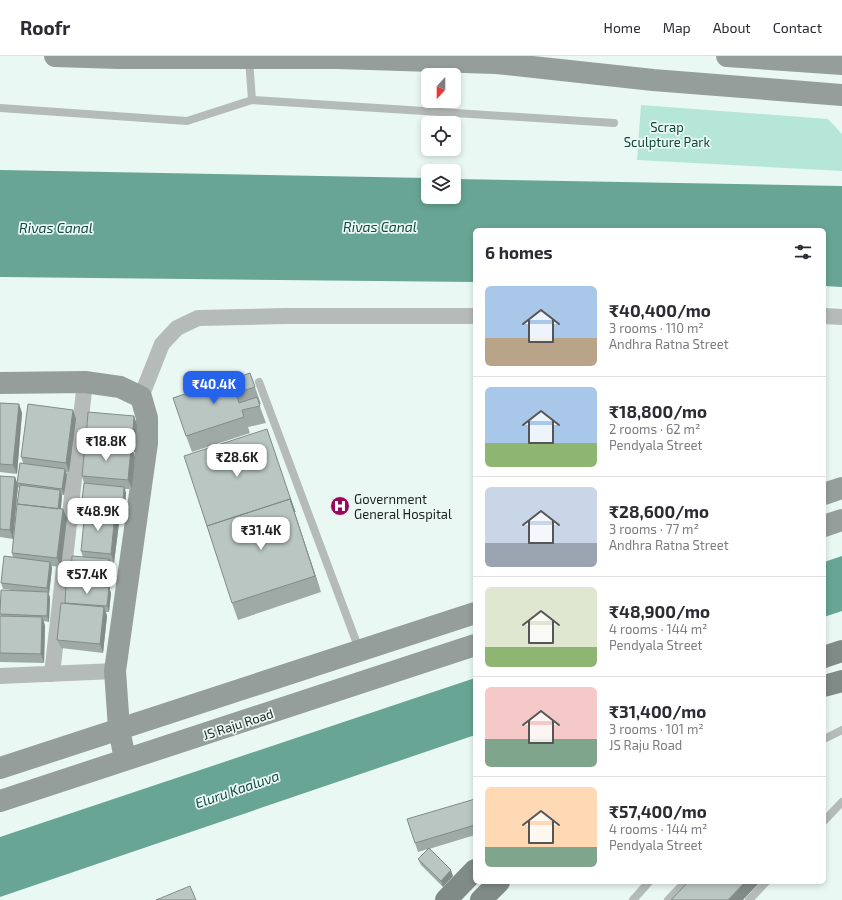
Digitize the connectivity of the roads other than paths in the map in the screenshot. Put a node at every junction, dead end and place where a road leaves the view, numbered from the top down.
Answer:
1 (55, 56) edge
2 (727, 56) edge
3 (119, 57) edge
4 (336, 57) edge
5 (249, 58) junction
6 (490, 60) edge
7 (842, 64) edge
8 (818, 93) junction
9 (842, 95) edge
10 (252, 100) junction
11 (842, 106) edge
12 (0, 108) edge
13 (614, 122) dead end
14 (473, 316) edge
15 (826, 316) edge
16 (842, 318) edge
17 (85, 382) junction
18 (259, 382) dead end
19 (0, 383) edge
20 (141, 398) junction
21 (842, 488) edge
22 (826, 493) edge
23 (842, 520) edge
24 (826, 525) edge
25 (473, 614) edge
26 (473, 646) edge
27 (359, 650) junction
28 (842, 651) edge
29 (826, 656) edge
30 (115, 671) junction
31 (52, 674) junction
32 (0, 676) edge
33 (842, 681) edge
34 (826, 685) edge
35 (119, 728) junction
36 (842, 730) edge
37 (826, 738) edge
38 (125, 760) junction
39 (0, 768) edge
40 (0, 801) edge
41 (842, 802) edge
42 (826, 819) edge
43 (473, 872) edge
44 (497, 884) edge
45 (647, 884) edge
46 (683, 884) edge
47 (764, 884) edge
48 (446, 900) edge
49 (481, 900) edge
50 (633, 900) edge
51 (668, 900) edge
52 (749, 900) edge

1 - 3 street
2 - 7 street
3 - 5 street
4 - 5 street
4 - 6 street
5 - 10 lane
6 - 8 street
8 - 9 street
8 - 11 street
10 - 12 lane
10 - 13 lane
14 - 20 street
15 - 16 street
17 - 19 street
17 - 20 street
17 - 31 street
18 - 27 lane
20 - 30 street
21 - 22 street
23 - 24 street
25 - 27 street
26 - 38 street, JS Raju Road
27 - 35 street
28 - 29 main road
30 - 31 street
30 - 35 street
31 - 32 street
33 - 34 main road
35 - 38 street
35 - 39 street
36 - 37 lane
38 - 40 street, JS Raju Road
41 - 42 lane
43 - 48 main road
44 - 49 main road
45 - 50 lane
46 - 51 lane
47 - 52 lane

